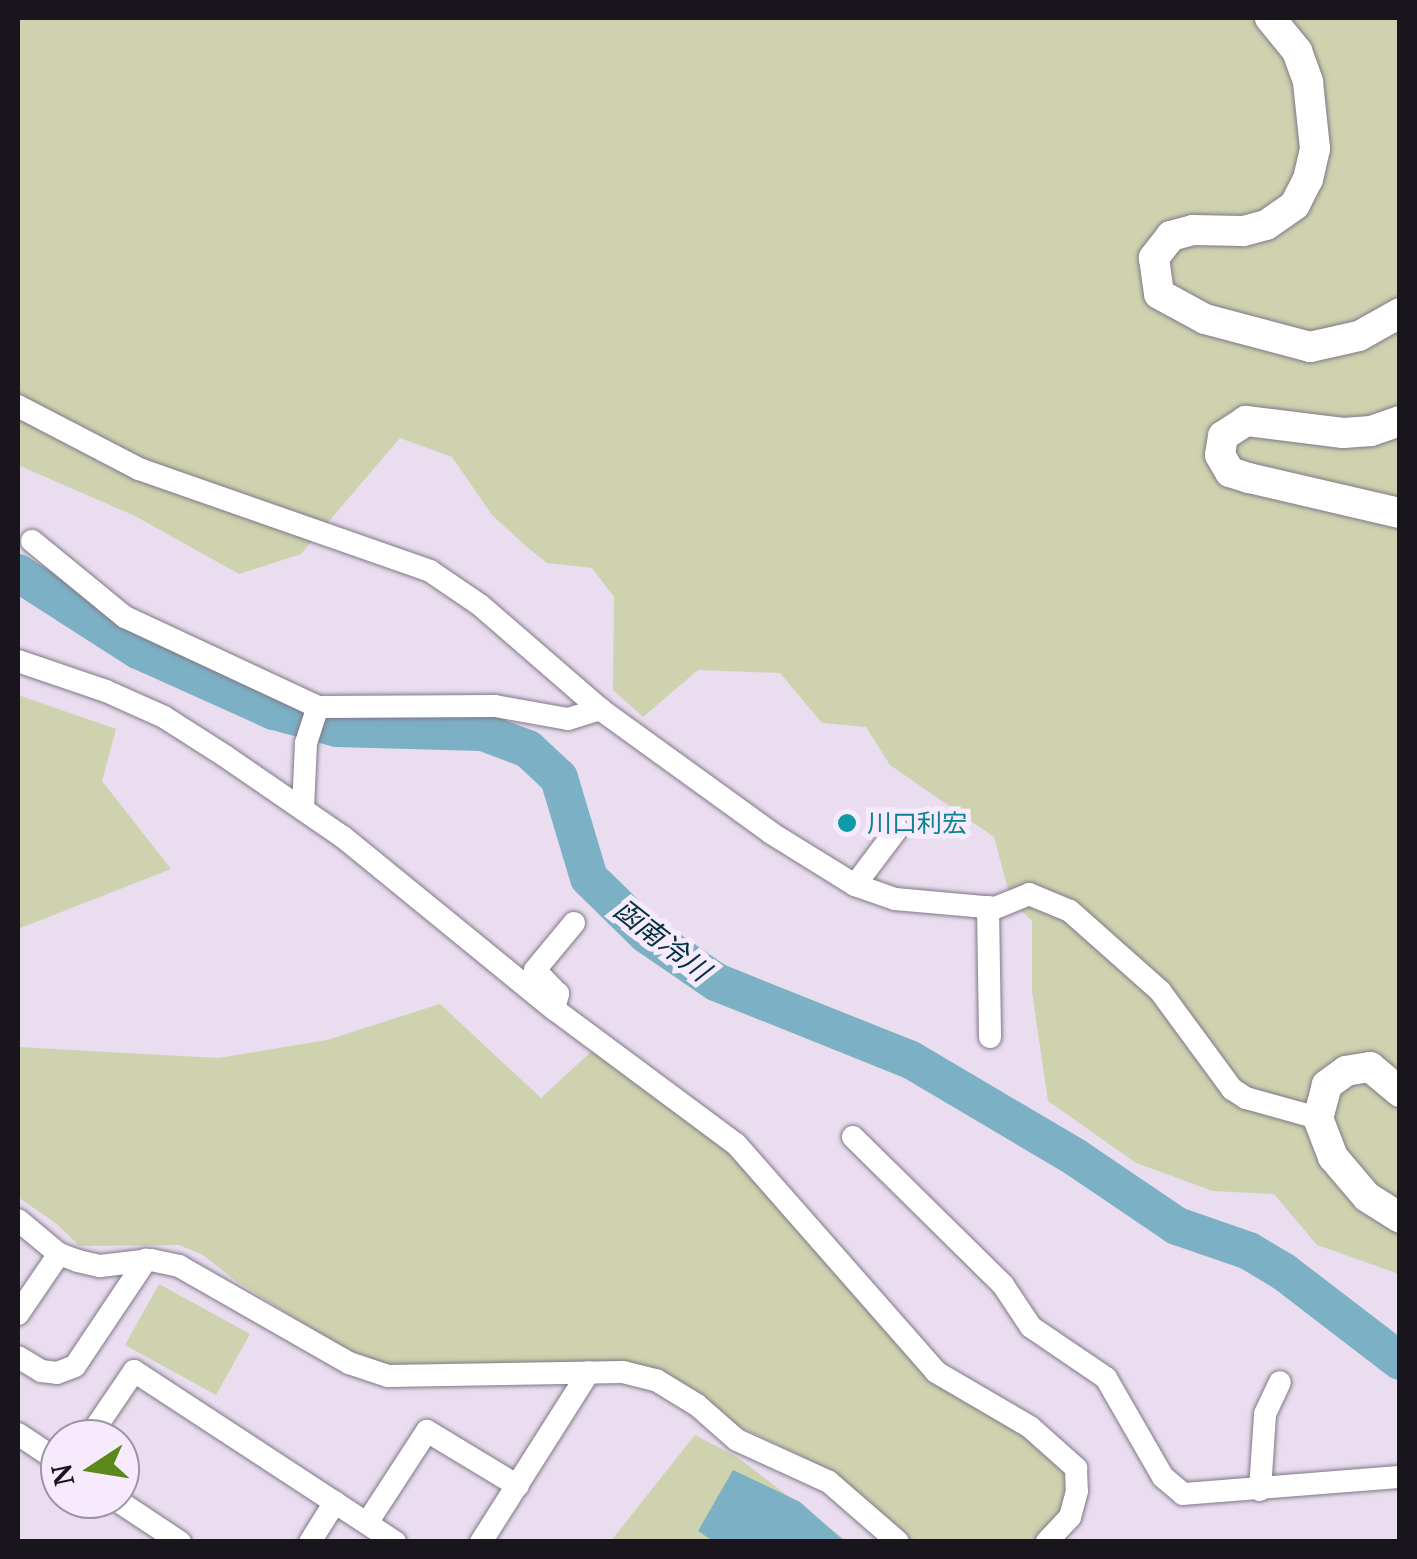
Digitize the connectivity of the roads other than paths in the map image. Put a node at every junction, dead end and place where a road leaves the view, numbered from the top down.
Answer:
1 (1270, 18) edge
2 (1400, 313) edge
3 (18, 406) edge
4 (1400, 421) edge
5 (1400, 512) edge
6 (32, 541) dead end
7 (18, 661) edge
8 (318, 707) junction
9 (600, 708) junction
10 (302, 809) junction
11 (897, 829) dead end
12 (856, 885) junction
13 (988, 908) junction
14 (574, 923) dead end
15 (554, 1008) junction
16 (990, 1037) dead end
17 (1400, 1092) edge
18 (1318, 1118) junction
19 (853, 1137) dead end
20 (1400, 1218) edge
21 (18, 1220) edge
22 (60, 1254) junction
23 (146, 1260) junction
24 (18, 1314) edge
25 (18, 1357) edge
26 (590, 1372) junction
27 (1280, 1382) dead end
28 (102, 1419) edge
29 (18, 1434) edge
30 (40, 1449) edge
31 (1400, 1477) edge
32 (518, 1486) junction
33 (1260, 1490) junction
34 (336, 1502) junction
35 (140, 1515) edge
36 (367, 1523) junction
37 (180, 1542) edge
38 (310, 1542) edge
39 (395, 1542) edge
40 (481, 1542) edge
41 (898, 1542) edge
42 (1046, 1542) edge

1 - 2 street
3 - 9 street
4 - 5 street
6 - 8 street
7 - 10 street
8 - 9 street
8 - 10 street
9 - 12 street
10 - 15 street
11 - 12 street
12 - 13 street
13 - 16 street
13 - 18 street
14 - 15 street
15 - 42 street
17 - 18 street
18 - 20 street
19 - 33 street
21 - 22 street
22 - 23 street
22 - 24 street
23 - 25 street
23 - 26 street
26 - 32 street
26 - 41 street
27 - 33 street
28 - 34 street
29 - 30 street
31 - 33 street
32 - 36 street
32 - 40 street
34 - 36 street
34 - 38 street
35 - 37 street
36 - 39 street

